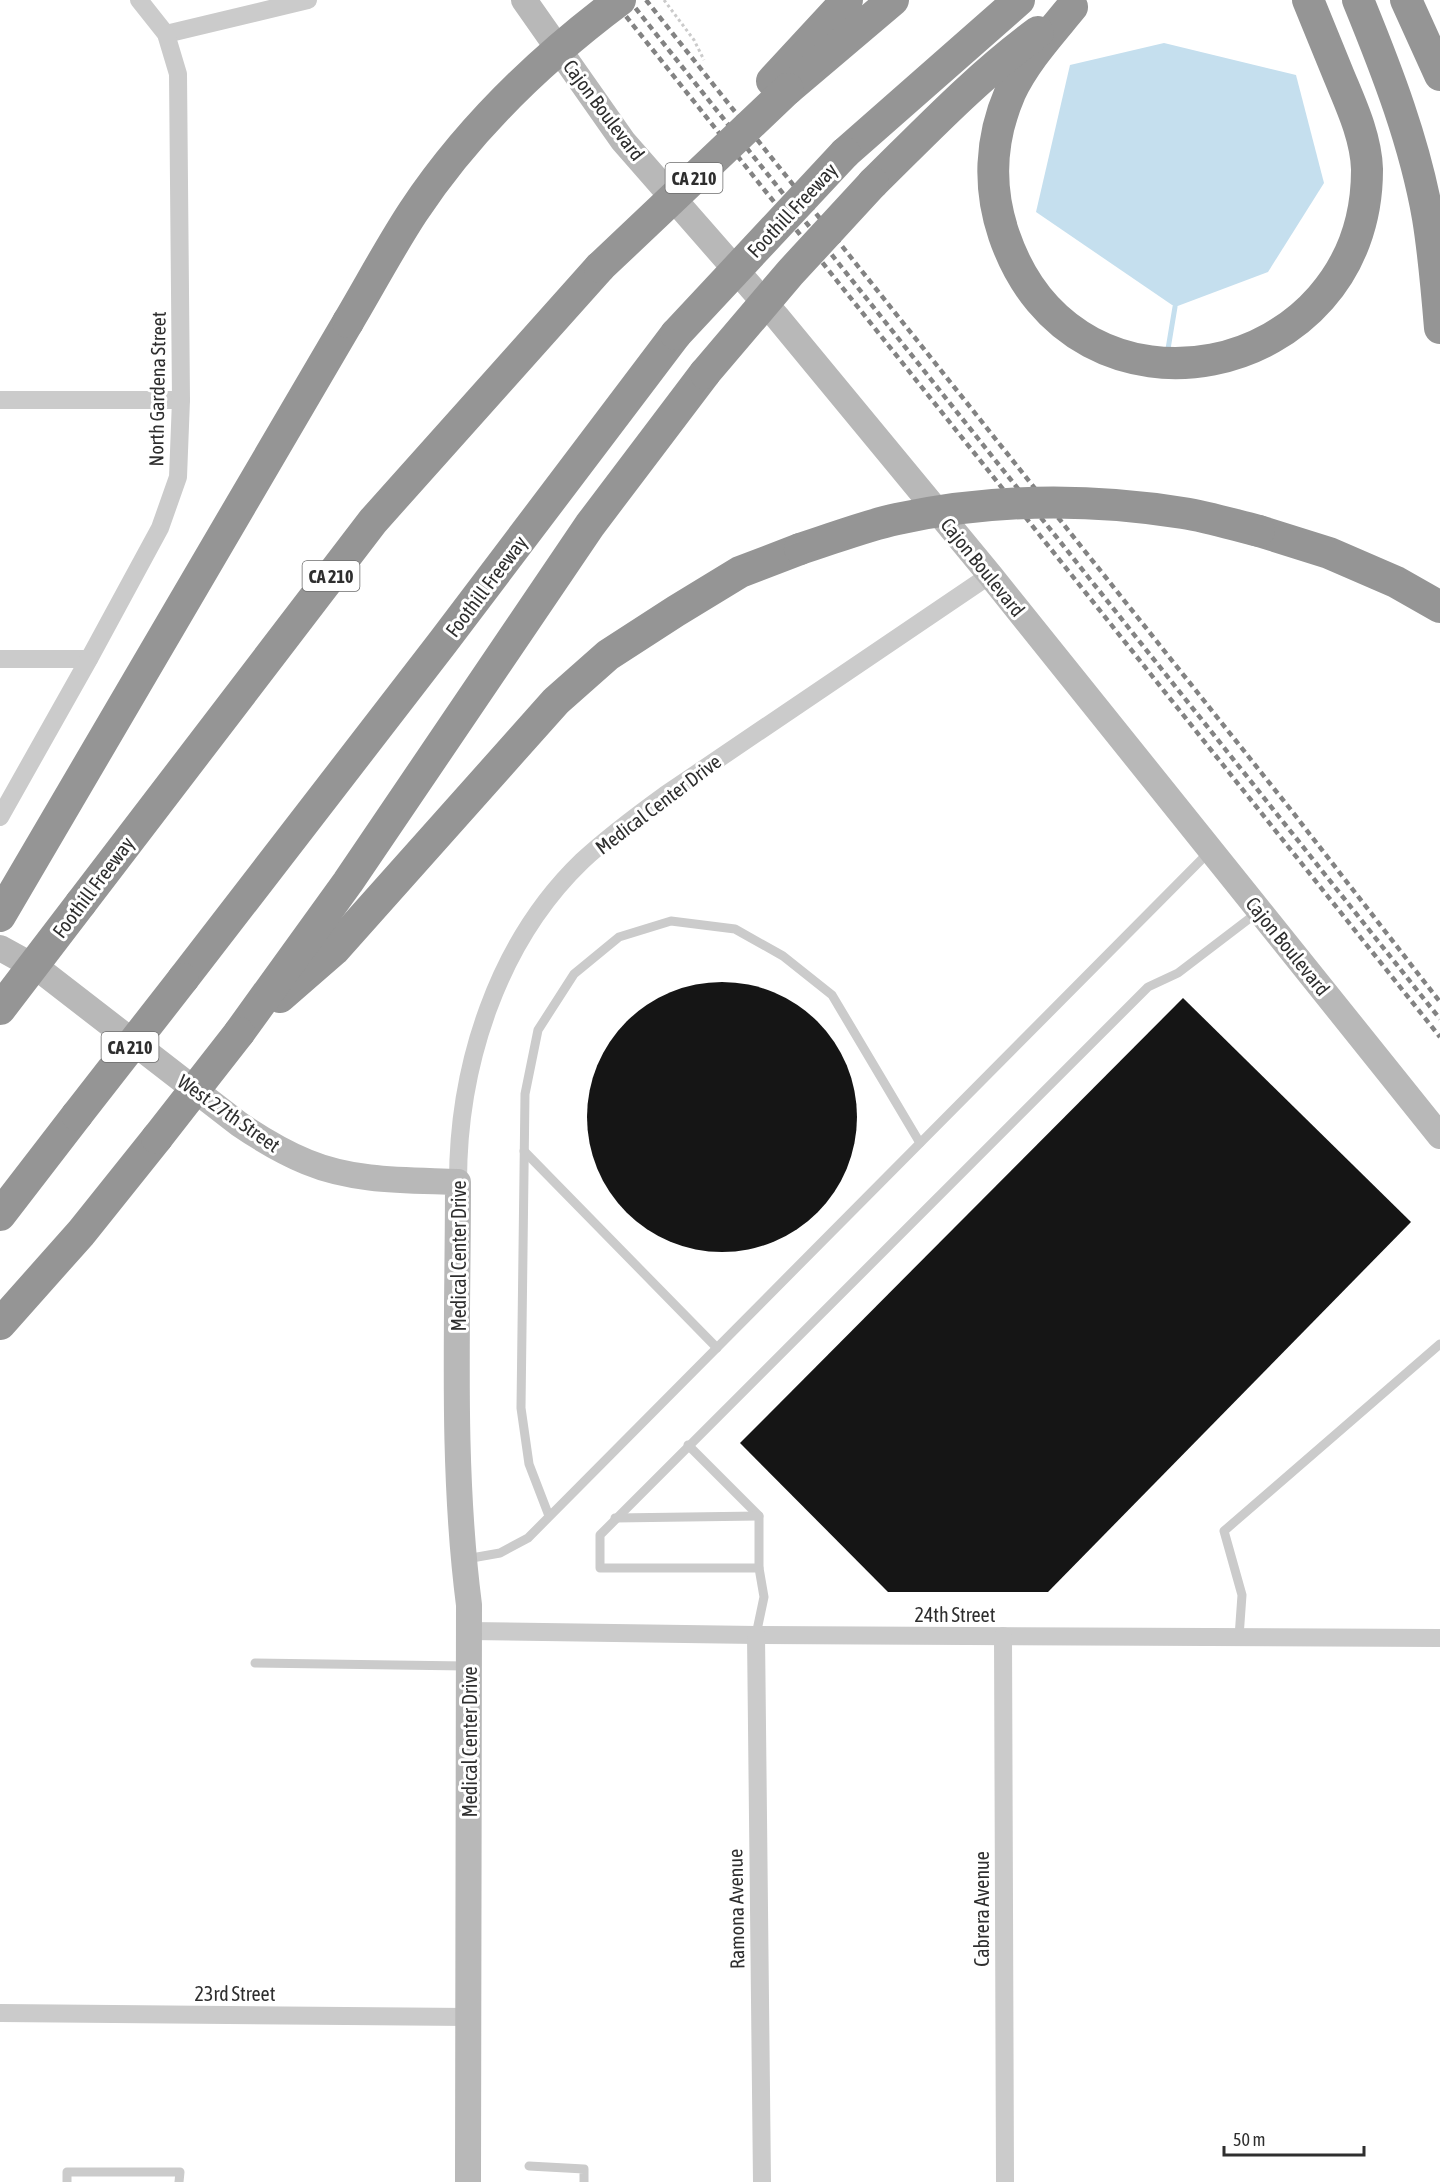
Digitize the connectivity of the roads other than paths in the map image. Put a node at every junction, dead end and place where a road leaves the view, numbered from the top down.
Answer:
1 (139, 0) edge
2 (308, 0) edge
3 (524, 0) edge
4 (620, 0) edge
5 (847, 0) edge
6 (893, 0) edge
7 (1018, 0) edge
8 (1308, 0) edge
9 (1358, 0) edge
10 (1406, 0) edge
11 (1077, 3) edge
12 (166, 34) junction
13 (1440, 75) edge
14 (779, 86) junction
15 (1440, 328) edge
16 (0, 400) edge
17 (181, 400) junction
18 (990, 575) junction
19 (1440, 607) edge
20 (0, 659) edge
21 (89, 659) junction
22 (0, 817) edge
23 (1211, 850) junction
24 (1260, 911) junction
25 (0, 916) edge
26 (0, 948) edge
27 (0, 1009) edge
28 (239, 1033) junction
29 (1440, 1136) edge
30 (920, 1143) junction
31 (524, 1151) junction
32 (458, 1182) junction
33 (0, 1215) edge
34 (0, 1324) edge
35 (1440, 1344) edge
36 (717, 1348) junction
37 (688, 1445) junction
38 (549, 1516) junction
39 (759, 1516) junction
40 (615, 1518) junction
41 (463, 1559) junction
42 (759, 1568) junction
43 (469, 1631) junction
44 (756, 1635) junction
45 (1003, 1636) junction
46 (1239, 1637) junction
47 (1440, 1638) edge
48 (255, 1663) dead end
49 (469, 1666) junction
50 (0, 2013) edge
51 (469, 2017) junction
52 (529, 2166) dead end
53 (67, 2182) edge
54 (179, 2182) edge
55 (468, 2182) edge
56 (584, 2182) edge
57 (762, 2182) edge
58 (1005, 2182) edge

1 - 12 street, North Gardena Street
2 - 12 street
3 - 18 street, Cajon Boulevard
4 - 25 highway, bridge
5 - 14 highway
6 - 14 highway, Foothill Freeway / CA 210
7 - 33 highway, Foothill Freeway / CA 210, bridge
8 - 11 highway
9 - 15 highway
10 - 13 highway
11 - 28 highway, bridge
12 - 17 street, North Gardena Street
14 - 27 highway, Foothill Freeway / CA 210, bridge
16 - 17 street
17 - 21 street, North Gardena Street
18 - 23 street, Cajon Boulevard
18 - 32 street, Medical Center Drive
19 - 28 highway, bridge
20 - 21 street
21 - 22 street, North Gardena Street
23 - 24 street, Cajon Boulevard
23 - 30 lane
24 - 29 street, Cajon Boulevard
24 - 37 lane
26 - 32 street, West 27th Street
28 - 34 highway, bridge
30 - 31 lane
30 - 36 lane
31 - 36 lane
31 - 38 lane
32 - 41 street, Medical Center Drive
35 - 46 lane
36 - 38 lane
37 - 39 lane
37 - 40 lane
38 - 41 lane
39 - 40 lane
39 - 42 lane
40 - 42 lane
41 - 43 street, Medical Center Drive
42 - 44 lane
43 - 44 street, 24th Street
43 - 49 street, Medical Center Drive
44 - 45 street, 24th Street
44 - 57 street, Ramona Avenue
45 - 46 street, 24th Street
45 - 58 street, Cabrera Avenue
46 - 47 street, 24th Street
48 - 49 lane
49 - 51 street, Medical Center Drive
50 - 51 street, 23rd Street
51 - 55 street, Medical Center Drive
52 - 56 lane
53 - 54 lane

